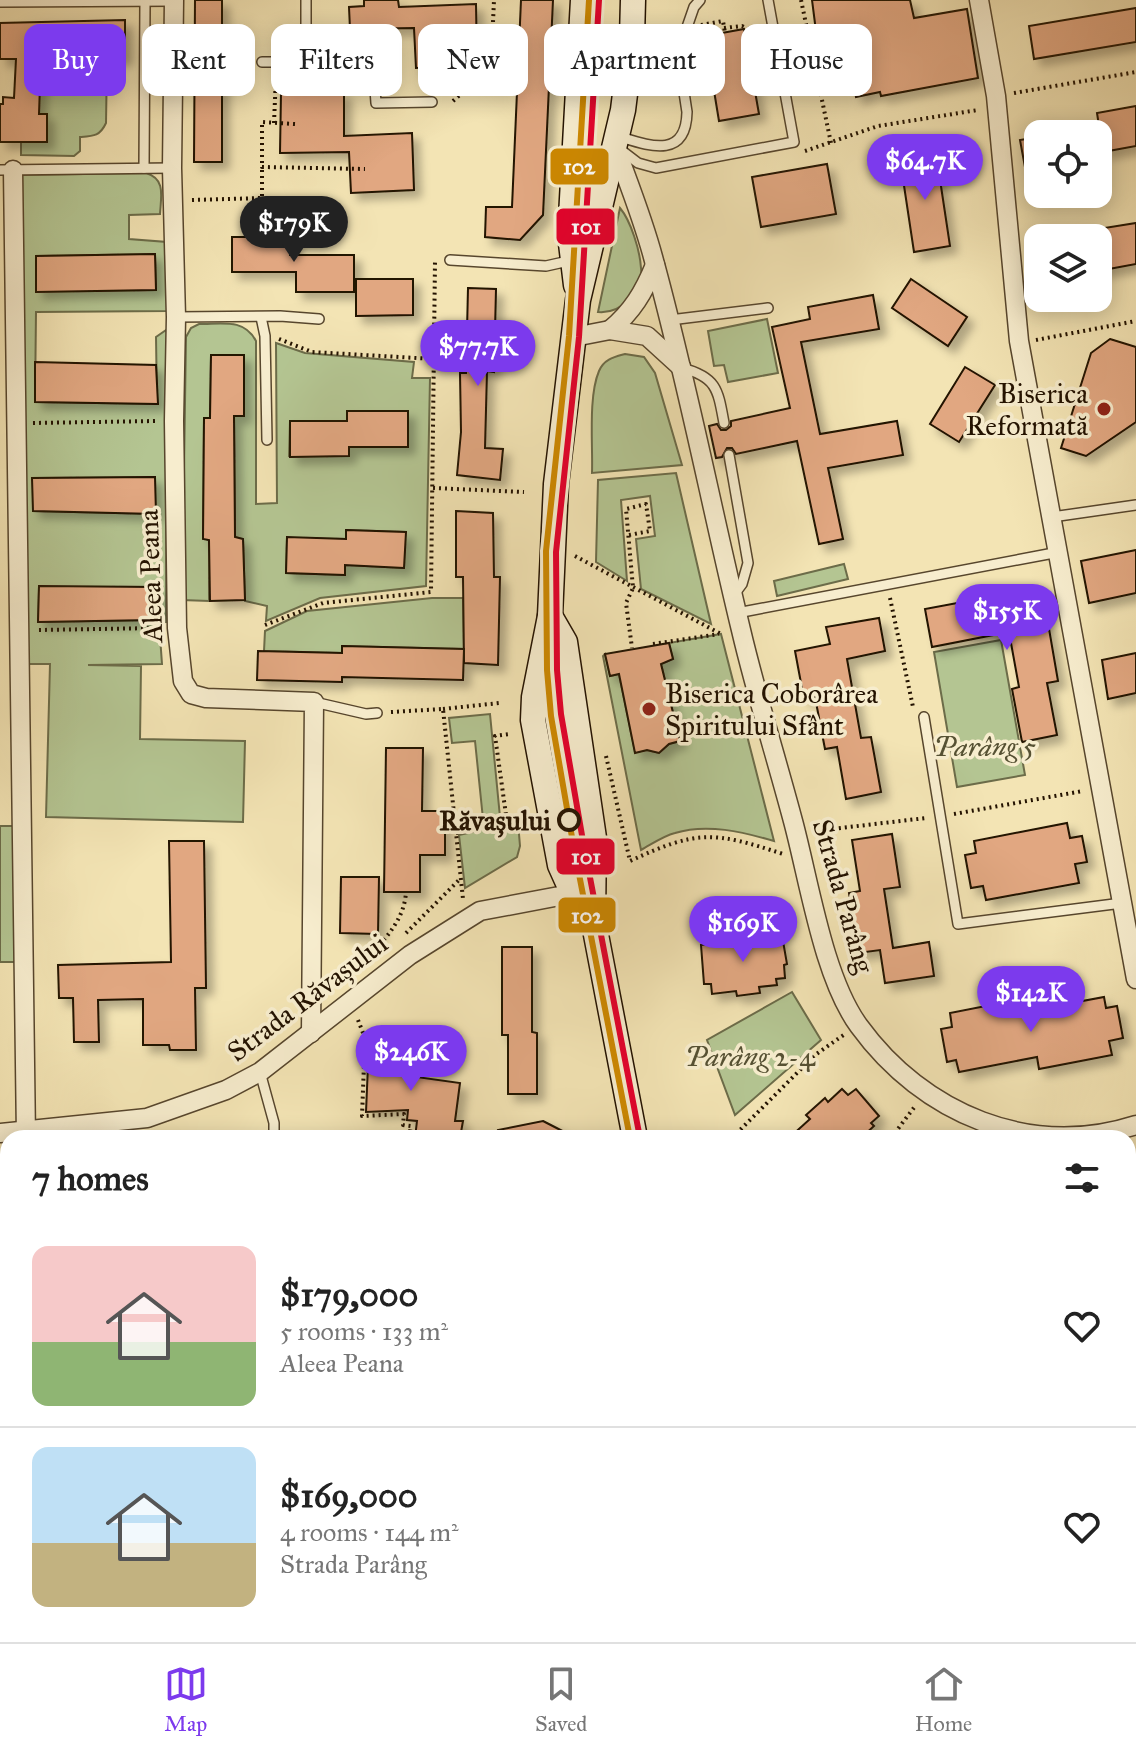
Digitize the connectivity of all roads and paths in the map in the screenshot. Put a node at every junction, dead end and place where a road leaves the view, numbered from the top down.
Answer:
1 (306, 0) edge
2 (494, 0) edge
3 (583, 0) edge
4 (633, 0) edge
5 (700, 0) edge
6 (768, 0) edge
7 (801, 0) edge
8 (979, 0) edge
9 (174, 1) edge
10 (0, 2) edge
11 (145, 2) edge
12 (306, 24) edge
13 (772, 24) edge
14 (262, 62) dead end
15 (271, 62) edge
16 (1136, 72) edge
17 (275, 96) edge
18 (376, 96) edge
19 (785, 96) edge
20 (996, 96) junction
21 (453, 101) dead end
22 (432, 102) dead end
23 (274, 123) junction
24 (295, 124) dead end
25 (616, 141) junction
26 (831, 143) junction
27 (805, 151) dead end
28 (262, 167) junction
29 (144, 168) junction
30 (172, 168) junction
31 (365, 169) dead end
32 (6, 170) edge
33 (173, 201) junction
34 (435, 257) dead end
35 (450, 260) dead end
36 (573, 260) junction
37 (655, 265) junction
38 (578, 300) junction
39 (768, 308) dead end
40 (176, 317) junction
41 (261, 317) junction
42 (319, 319) dead end
43 (670, 320) junction
44 (1136, 321) edge
45 (610, 330) junction
46 (265, 336) junction
47 (574, 337) junction
48 (1019, 341) junction
49 (434, 359) junction
50 (682, 368) junction
51 (174, 421) junction
52 (17, 423) junction
53 (724, 423) dead end
54 (267, 440) dead end
55 (729, 455) dead end
56 (433, 488) junction
57 (524, 492) dead end
58 (1136, 505) edge
59 (1052, 517) junction
60 (629, 535) junction
61 (552, 544) junction
62 (1059, 552) junction
63 (887, 584) junction
64 (633, 588) junction
65 (737, 613) junction
66 (550, 616) junction
67 (265, 625) dead end
68 (177, 628) junction
69 (20, 631) junction
70 (721, 634) junction
71 (653, 644) dead end
72 (632, 648) dead end
73 (314, 702) junction
74 (499, 703) dead end
75 (443, 709) junction
76 (377, 713) joint
77 (924, 717) joint
78 (510, 734) dead end
79 (603, 743) dead end
80 (456, 833) junction
81 (804, 861) junction
82 (406, 892) dead end
83 (584, 892) junction
84 (463, 896) dead end
85 (1122, 903) junction
86 (1136, 979) edge
87 (346, 981) dead end
88 (351, 1003) junction
89 (858, 1025) junction
90 (311, 1033) junction
91 (260, 1072) junction
92 (926, 1093) junction
93 (1136, 1125) edge
94 (26, 1130) edge
95 (46, 1130) edge
96 (274, 1130) edge
97 (410, 1130) edge
98 (633, 1130) edge
99 (740, 1130) edge
100 (897, 1130) edge
101 (1014, 1130) edge
102 (1113, 1130) edge

1 - 12 lane
2 - 21 path
3 - 36 main road
4 - 25 main road
5 - 25 lane
6 - 13 lane
7 - 26 path
8 - 20 street
9 - 11 lane
9 - 30 street, Aleea Peana
10 - 11 lane
11 - 29 lane
14 - 15 lane
16 - 20 path
17 - 23 path
18 - 22 lane
19 - 25 lane
20 - 26 path
20 - 48 street
23 - 24 path
23 - 28 path
25 - 37 street, Strada Parâng
25 - 38 main road
26 - 27 path
28 - 31 path
28 - 33 path
29 - 30 lane
29 - 32 lane
30 - 33 street, Aleea Peana
32 - 52 street
33 - 40 street, Aleea Peana
34 - 49 path
35 - 36 lane
36 - 38 main road
37 - 43 street, Strada Parâng
37 - 45 street
38 - 47 main road
39 - 43 lane
40 - 41 lane
40 - 51 street, Aleea Peana
41 - 42 lane
41 - 46 lane
43 - 50 street, Strada Parâng
44 - 48 path
45 - 47 street
45 - 50 street
46 - 49 path
46 - 54 lane
47 - 61 main road
48 - 59 street
49 - 56 path
50 - 53 lane
50 - 65 street, Strada Parâng
51 - 52 path
51 - 68 street, Aleea Peana
52 - 69 street
55 - 65 lane
56 - 57 path
56 - 67 path
58 - 59 lane
59 - 62 street
60 - 60 path
60 - 64 path
61 - 64 path
61 - 66 main road
62 - 63 lane
62 - 85 street
63 - 65 lane
63 - 77 path
64 - 70 path
64 - 72 path
65 - 70 path
65 - 81 street, Strada Parâng
66 - 83 main road
66 - 83 main road
68 - 69 path
68 - 73 street, Aleea Peana
69 - 94 street
70 - 71 path
73 - 76 lane
73 - 90 street
74 - 75 path
75 - 76 path
75 - 80 path
77 - 85 lane
78 - 80 path
79 - 81 path
80 - 84 path
81 - 89 street, Strada Parâng
82 - 87 path
83 - 88 street, Strada Răvașului
83 - 98 main road
85 - 86 street
88 - 90 street, Strada Răvașului
88 - 97 path
89 - 92 street, Strada Parâng
89 - 99 path
90 - 91 street, Strada Răvașului
91 - 95 street, Strada Răvașului
91 - 96 lane
92 - 100 path
92 - 101 street, Strada Parâng
93 - 102 street, Strada Parâng

